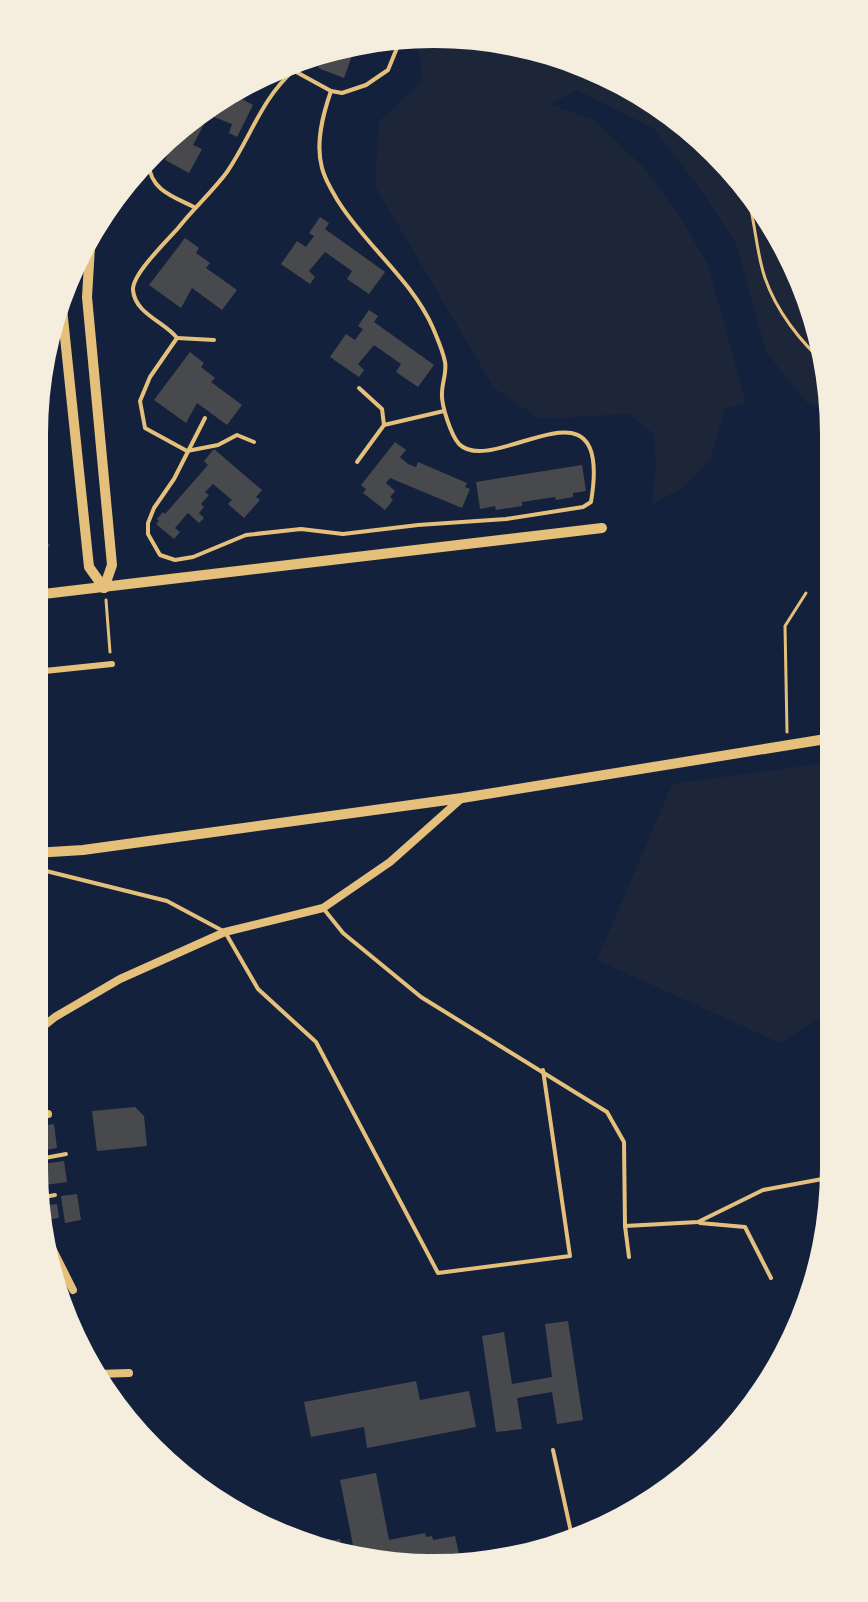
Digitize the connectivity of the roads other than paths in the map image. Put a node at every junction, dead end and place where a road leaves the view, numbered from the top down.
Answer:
1 (396, 50) edge
2 (298, 72) edge
3 (283, 78) edge
4 (331, 91) junction
5 (151, 172) edge
6 (194, 207) junction
7 (89, 261) edge
8 (64, 325) edge
9 (177, 338) junction
10 (214, 340) dead end
11 (359, 388) dead end
12 (444, 411) junction
13 (205, 418) dead end
14 (384, 425) junction
15 (254, 442) dead end
16 (187, 451) junction
17 (357, 462) dead end
18 (602, 528) dead end
19 (104, 588) junction
20 (48, 594) edge
21 (112, 664) road end
22 (48, 671) edge
23 (820, 740) edge
24 (462, 798) junction
25 (48, 852) edge
26 (48, 871) edge
27 (323, 908) junction
28 (225, 932) junction
29 (48, 1023) edge
30 (543, 1070) junction
31 (66, 1154) dead end
32 (48, 1157) edge
33 (820, 1179) edge
34 (55, 1195) dead end
35 (49, 1196) edge
36 (698, 1222) junction
37 (625, 1226) junction
38 (629, 1257) dead end
39 (60, 1264) edge
40 (771, 1278) dead end
41 (73, 1290) dead end
42 (129, 1373) dead end
43 (108, 1374) edge
44 (553, 1450) dead end
45 (570, 1529) edge

1 - 4 lane
2 - 4 lane
3 - 6 lane
4 - 12 lane
5 - 6 lane
6 - 9 lane
7 - 19 street
8 - 19 street
9 - 10 lane
9 - 16 lane
11 - 14 lane
12 - 14 lane
12 - 16 lane
13 - 16 lane
14 - 17 lane
15 - 16 lane
18 - 19 street
19 - 20 street
21 - 22 street
23 - 24 street
24 - 25 street
24 - 27 street
26 - 28 lane
27 - 28 street
27 - 30 lane
28 - 29 street
28 - 30 lane
30 - 37 lane
31 - 32 lane
33 - 36 lane
34 - 35 lane
36 - 37 lane
36 - 40 lane
37 - 38 lane
39 - 41 street
42 - 43 street
44 - 45 lane

